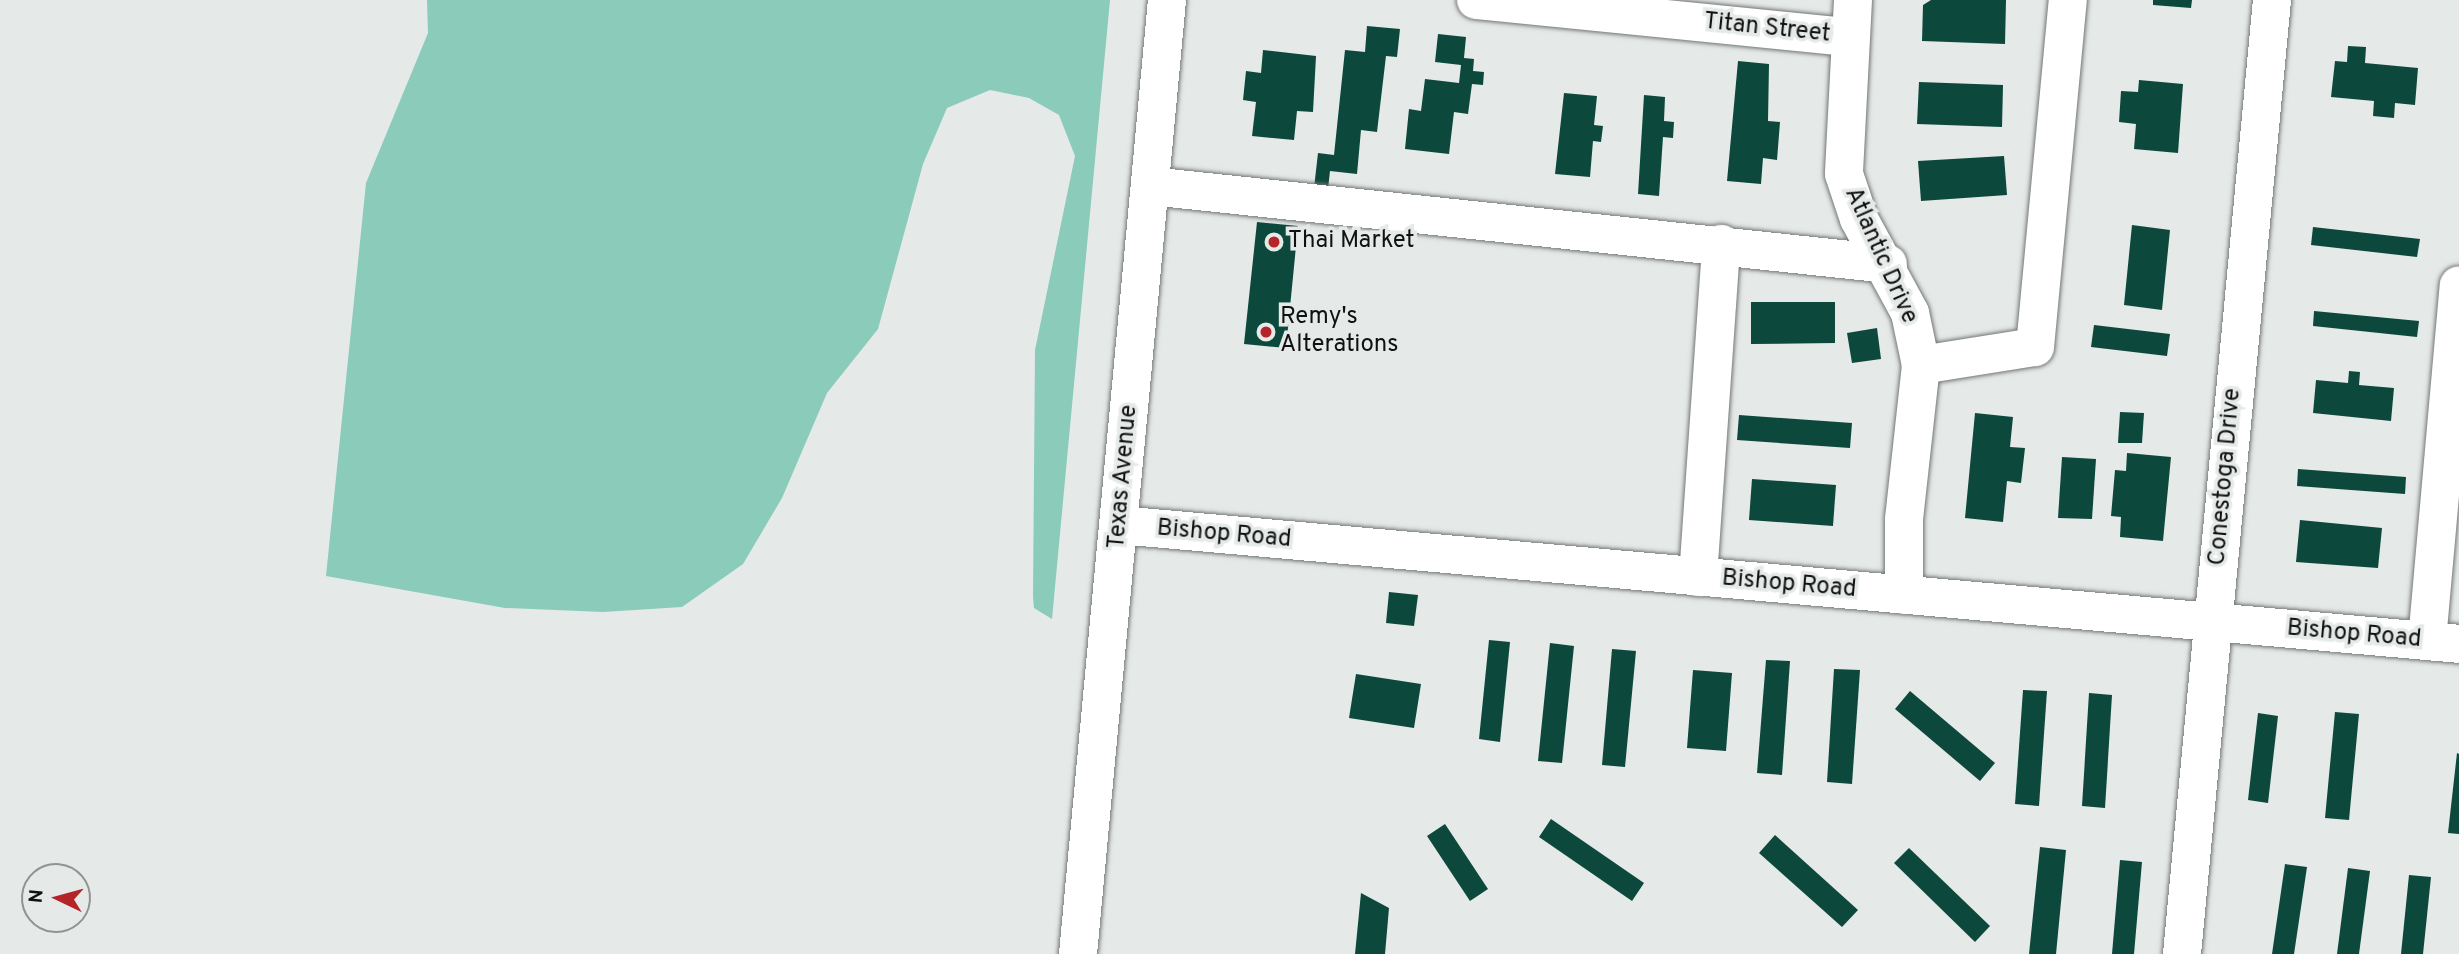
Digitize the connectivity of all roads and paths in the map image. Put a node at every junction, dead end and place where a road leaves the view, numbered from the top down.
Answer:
1 (1167, 0) edge
2 (1476, 0) edge
3 (2068, 0) edge
4 (2272, 0) edge
5 (1647, 8) edge
6 (1851, 18) edge
7 (1150, 186) junction
8 (1721, 244) junction
9 (1888, 264) junction
10 (2459, 285) edge
11 (1921, 365) junction
12 (1119, 525) junction
13 (1698, 577) junction
14 (1904, 595) junction
15 (2213, 622) junction
16 (2443, 643) edge
17 (1079, 954) edge
18 (2182, 954) edge

1 - 7 street, Texas Avenue
2 - 5 street, Titan Street
3 - 11 street
4 - 15 street, Conestoga Drive
5 - 6 street, Titan Street
6 - 9 street, Atlantic Drive
7 - 8 street
7 - 12 street, Texas Avenue
8 - 9 street
8 - 13 street
9 - 11 street, Atlantic Drive
10 - 16 street
11 - 14 street, Atlantic Drive
12 - 13 street, Bishop Road
12 - 17 street, Texas Avenue
13 - 14 street, Bishop Road
14 - 15 street, Bishop Road
15 - 16 street, Bishop Road
15 - 18 street, Conestoga Drive

